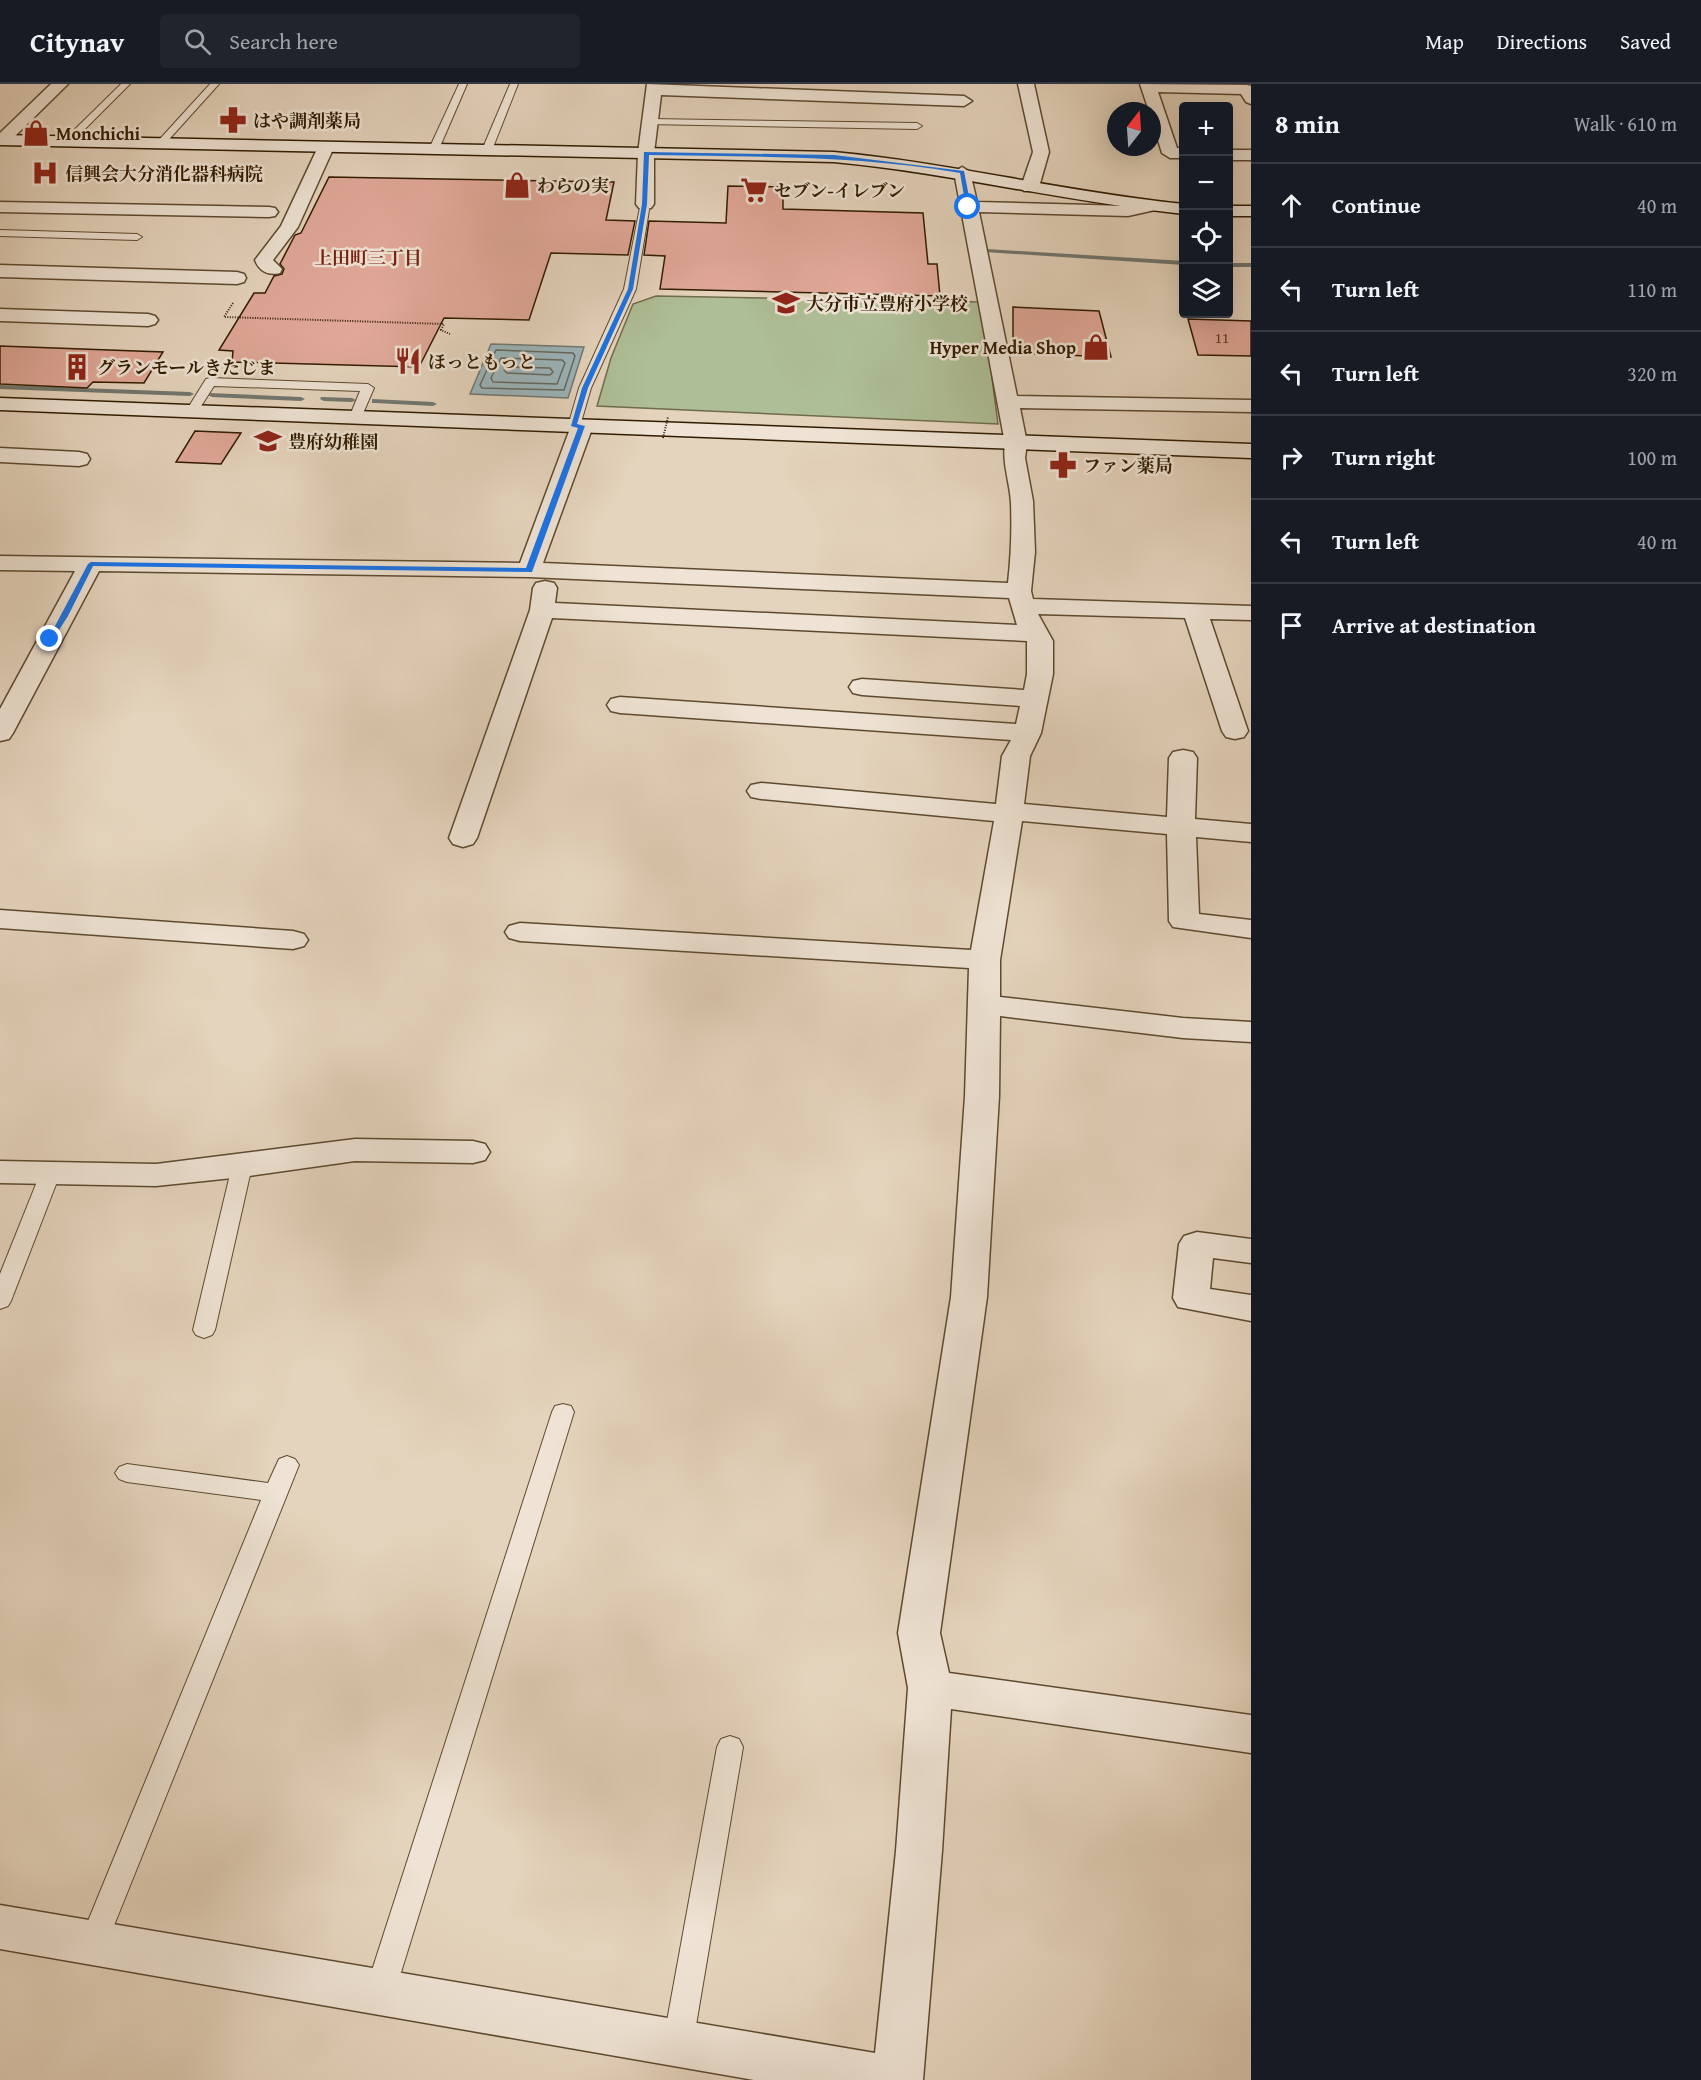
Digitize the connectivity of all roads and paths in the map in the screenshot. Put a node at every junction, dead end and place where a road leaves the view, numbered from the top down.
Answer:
1 (60, 84) edge
2 (126, 84) edge
3 (215, 84) edge
4 (463, 84) edge
5 (514, 84) edge
6 (1026, 84) edge
7 (1149, 86) edge
8 (655, 87) edge
9 (1251, 99) edge
10 (964, 101) dead end
11 (650, 122) junction
12 (917, 126) dead end
13 (1, 140) edge
14 (68, 141) junction
15 (161, 143) junction
16 (326, 147) junction
17 (434, 149) junction
18 (487, 150) junction
19 (646, 153) junction
20 (1179, 153) edge
21 (1233, 155) edge
22 (1251, 155) edge
23 (962, 172) junction
24 (1030, 187) junction
25 (645, 204) joint
26 (1149, 206) junction
27 (0, 207) edge
28 (968, 207) junction
29 (1179, 209) edge
30 (1233, 211) edge
31 (1251, 211) edge
32 (269, 212) dead end
33 (0, 233) edge
34 (137, 237) dead end
35 (270, 267) joint
36 (0, 271) edge
37 (237, 278) dead end
38 (0, 315) edge
39 (148, 320) dead end
40 (450, 333) dead end
41 (1008, 402) junction
42 (0, 404) edge
43 (1251, 406) edge
44 (192, 411) junction
45 (668, 417) dead end
46 (355, 418) junction
47 (578, 426) junction
48 (663, 438) dead end
49 (1016, 443) junction
50 (1251, 451) edge
51 (0, 455) edge
52 (79, 459) dead end
53 (0, 563) edge
54 (91, 564) junction
55 (538, 571) junction
56 (542, 610) junction
57 (1027, 610) junction
58 (1195, 612) junction
59 (1251, 613) edge
60 (861, 687) dead end
61 (620, 705) dead end
62 (1032, 716) junction
63 (1235, 731) dead end
64 (0, 733) edge
65 (1184, 758) dead end
66 (762, 791) dead end
67 (1010, 812) junction
68 (1182, 827) junction
69 (1251, 833) edge
70 (463, 838) dead end
71 (0, 919) edge
72 (1251, 929) edge
73 (520, 932) dead end
74 (293, 940) dead end
75 (985, 960) junction
76 (983, 1005) junction
77 (1251, 1032) edge
78 (473, 1152) dead end
79 (242, 1166) junction
80 (0, 1172) edge
81 (50, 1174) junction
82 (1251, 1251) edge
83 (0, 1301) edge
84 (1251, 1308) edge
85 (204, 1330) dead end
86 (563, 1412) dead end
87 (287, 1465) dead end
88 (127, 1473) dead end
89 (275, 1493) junction
90 (930, 1688) junction
91 (1251, 1734) edge
92 (730, 1747) dead end
93 (0, 1927) edge
94 (93, 1943) junction
95 (380, 1992) junction
96 (678, 2043) junction
97 (892, 2080) edge
98 (898, 2080) edge

1 - 13 street
2 - 14 lane
3 - 15 lane
4 - 17 lane
5 - 18 lane
6 - 24 street
7 - 9 street
7 - 20 street
8 - 10 street
8 - 11 street
11 - 12 lane
11 - 19 street
13 - 14 street
14 - 15 street
15 - 16 street
16 - 17 street
16 - 35 street
17 - 18 street
18 - 19 street
19 - 23 street
19 - 25 street
21 - 22 street
23 - 24 street
23 - 28 street
24 - 26 street
25 - 47 lane
26 - 28 street
26 - 29 street
27 - 32 street
28 - 41 street
30 - 31 street
33 - 34 lane
35 - 40 path
36 - 37 street
38 - 39 street
41 - 43 street
41 - 49 street
42 - 44 street
44 - 46 street
44 - 46 lane
45 - 48 path, bridge
46 - 47 street
47 - 49 street
47 - 55 street
49 - 50 street
49 - 57 street
51 - 52 street
53 - 54 street
54 - 55 street
54 - 64 street
55 - 56 street
55 - 57 street
56 - 57 street
56 - 70 street
57 - 58 street
57 - 62 street
58 - 59 street
58 - 63 street
60 - 62 street
61 - 62 street
62 - 67 street
65 - 68 street
66 - 67 street
67 - 68 street
67 - 75 street
68 - 69 street
68 - 72 street
71 - 74 street
73 - 75 street
75 - 76 street
76 - 77 street
76 - 90 street
78 - 79 street
79 - 81 street
79 - 85 lane
80 - 81 street
81 - 83 lane
82 - 84 street
86 - 95 lane
87 - 89 lane
88 - 89 lane
89 - 94 lane
90 - 91 street
90 - 98 street
92 - 96 lane
93 - 94 street
94 - 95 street
95 - 96 street
96 - 97 street

